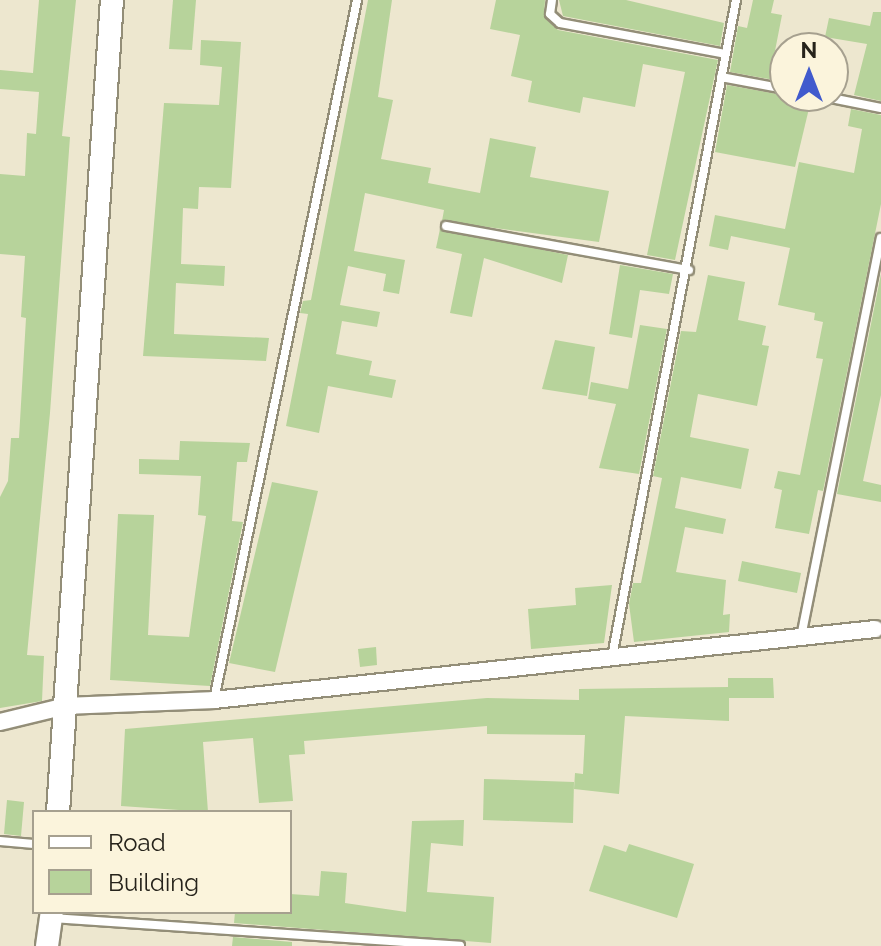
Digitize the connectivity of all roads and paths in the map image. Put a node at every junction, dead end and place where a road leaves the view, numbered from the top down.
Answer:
1 (112, 0) edge
2 (357, 0) edge
3 (552, 0) edge
4 (736, 0) edge
5 (725, 54) junction
6 (721, 77) junction
7 (769, 86) edge
8 (849, 102) edge
9 (881, 108) edge
10 (446, 226) dead end
11 (881, 238) edge
12 (689, 270) junction
13 (878, 629) edge
14 (800, 638) junction
15 (612, 658) junction
16 (214, 700) junction
17 (66, 706) junction
18 (0, 722) edge
19 (58, 810) edge
20 (0, 841) edge
21 (32, 844) edge
22 (51, 915) edge
23 (309, 935) junction
24 (47, 946) edge
25 (308, 946) edge
26 (460, 946) edge

1 - 17 main road
2 - 16 lane
3 - 5 lane
4 - 5 lane
5 - 6 lane
6 - 7 lane
6 - 12 lane
8 - 9 lane
10 - 12 lane
11 - 14 lane
12 - 15 lane
13 - 14 street
14 - 15 street
15 - 16 street
16 - 17 street
17 - 18 street
17 - 19 main road
20 - 21 lane
22 - 23 lane
22 - 24 main road
23 - 25 lane
23 - 26 lane

